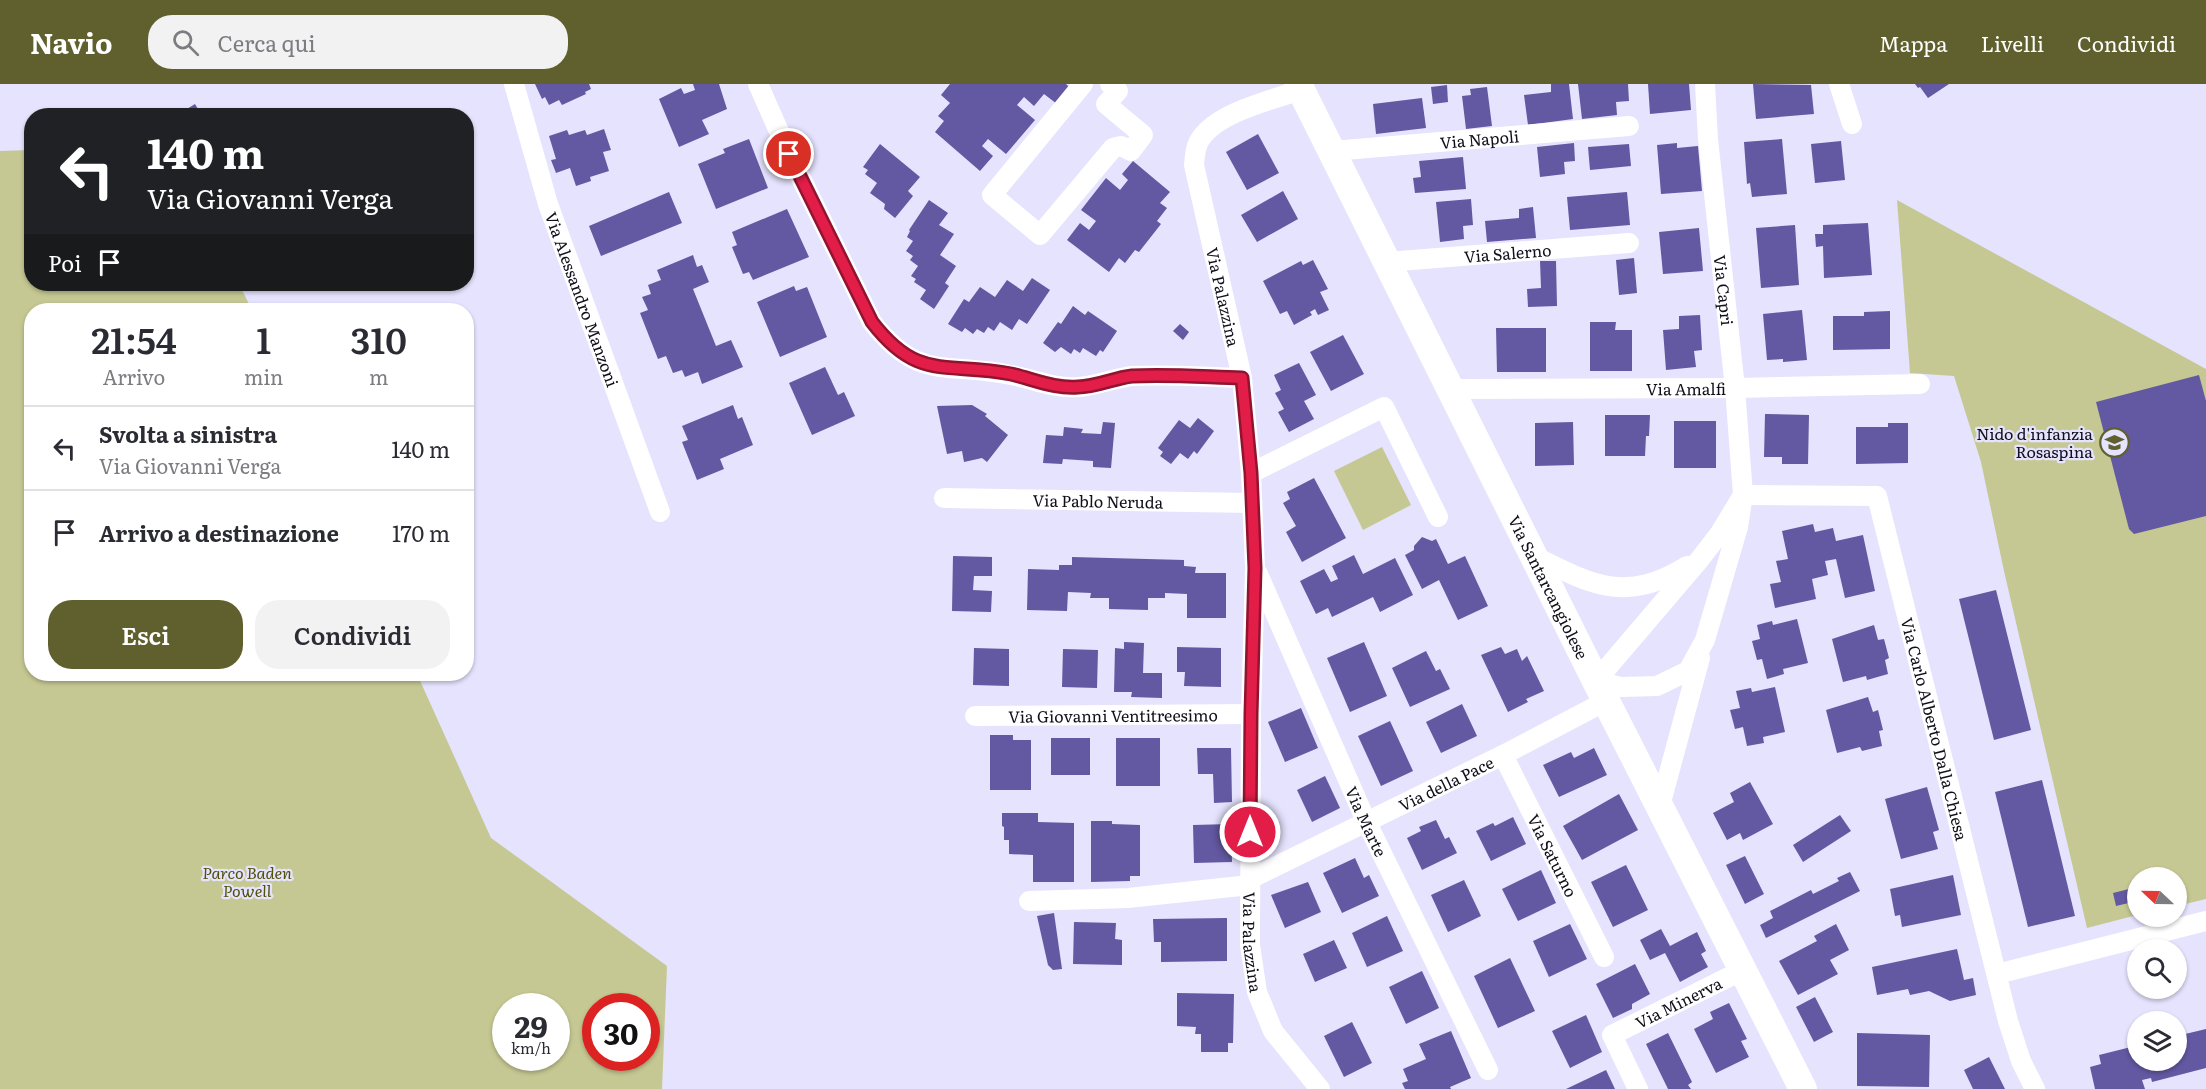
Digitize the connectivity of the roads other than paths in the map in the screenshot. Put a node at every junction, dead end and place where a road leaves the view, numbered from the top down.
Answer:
1 (514, 84) edge
2 (758, 84) edge
3 (1083, 84) edge
4 (1110, 84) edge
5 (1705, 84) edge
6 (1839, 84) edge
7 (1300, 87) edge
8 (1852, 124) dead end
9 (1629, 126) dead end
10 (1332, 151) junction
11 (1629, 243) dead end
12 (1386, 262) junction
13 (1242, 378) junction
14 (1920, 384) dead end
15 (1735, 388) junction
16 (1450, 389) junction
17 (1251, 473) junction
18 (1742, 488) junction
19 (944, 498) dead end
20 (1252, 503) junction
21 (660, 512) dead end
22 (1438, 517) dead end
23 (1534, 556) junction
24 (1700, 559) junction
25 (1255, 568) junction
26 (1705, 640) junction
27 (1601, 691) junction
28 (1251, 714) junction
29 (975, 716) dead end
30 (1503, 755) junction
31 (1660, 806) junction
32 (1366, 820) junction
33 (1250, 882) junction
34 (1029, 902) dead end
35 (2206, 921) edge
36 (1604, 957) dead end
37 (1743, 970) junction
38 (1997, 974) junction
39 (1488, 1070) dead end
40 (1320, 1089) edge
41 (1638, 1089) edge
42 (1803, 1089) edge
43 (2035, 1089) edge

1 - 21 street, Via Alessandro Manzoni
2 - 13 street
3 - 4 street
5 - 15 street, Via Capri
6 - 8 street
7 - 10 main road, Via Santarcangiolese
7 - 13 street, Via Palazzina
9 - 10 street, Via Napoli
10 - 12 main road, Via Santarcangiolese
11 - 12 street, Via Salerno
12 - 16 main road, Via Santarcangiolese
13 - 17 street, Via Palazzina
14 - 15 street, Via Amalfi
15 - 16 street, Via Amalfi
15 - 18 street, Via Capri
16 - 23 main road, Via Santarcangiolese
17 - 20 street, Via Palazzina
17 - 22 street
18 - 24 street
18 - 26 street, Via Capri
18 - 38 street, Via Carlo Alberto Dalla Chiesa
19 - 20 street, Via Pablo Neruda
20 - 25 street, Via Palazzina
23 - 24 street
23 - 27 main road, Via Santarcangiolese
24 - 27 street
25 - 28 street, Via Palazzina
25 - 32 street, Via Marte
26 - 27 street, Via Capri
26 - 31 street, Via Capri
27 - 30 street, Via della Pace
27 - 31 main road, Via Santarcangiolese
28 - 29 street, Via Giovanni Ventitreesimo
28 - 33 street, Via Palazzina
30 - 32 street, Via della Pace
30 - 36 street, Via Saturno
31 - 37 main road, Via Santarcangiolese
32 - 33 street, Via della Pace
32 - 39 street, Via Marte
33 - 34 street
33 - 40 street, Via Palazzina
35 - 38 street
37 - 41 street, Via Minerva
37 - 42 main road, Via Santarcangiolese
38 - 43 street, Via Carlo Alberto Dalla Chiesa

